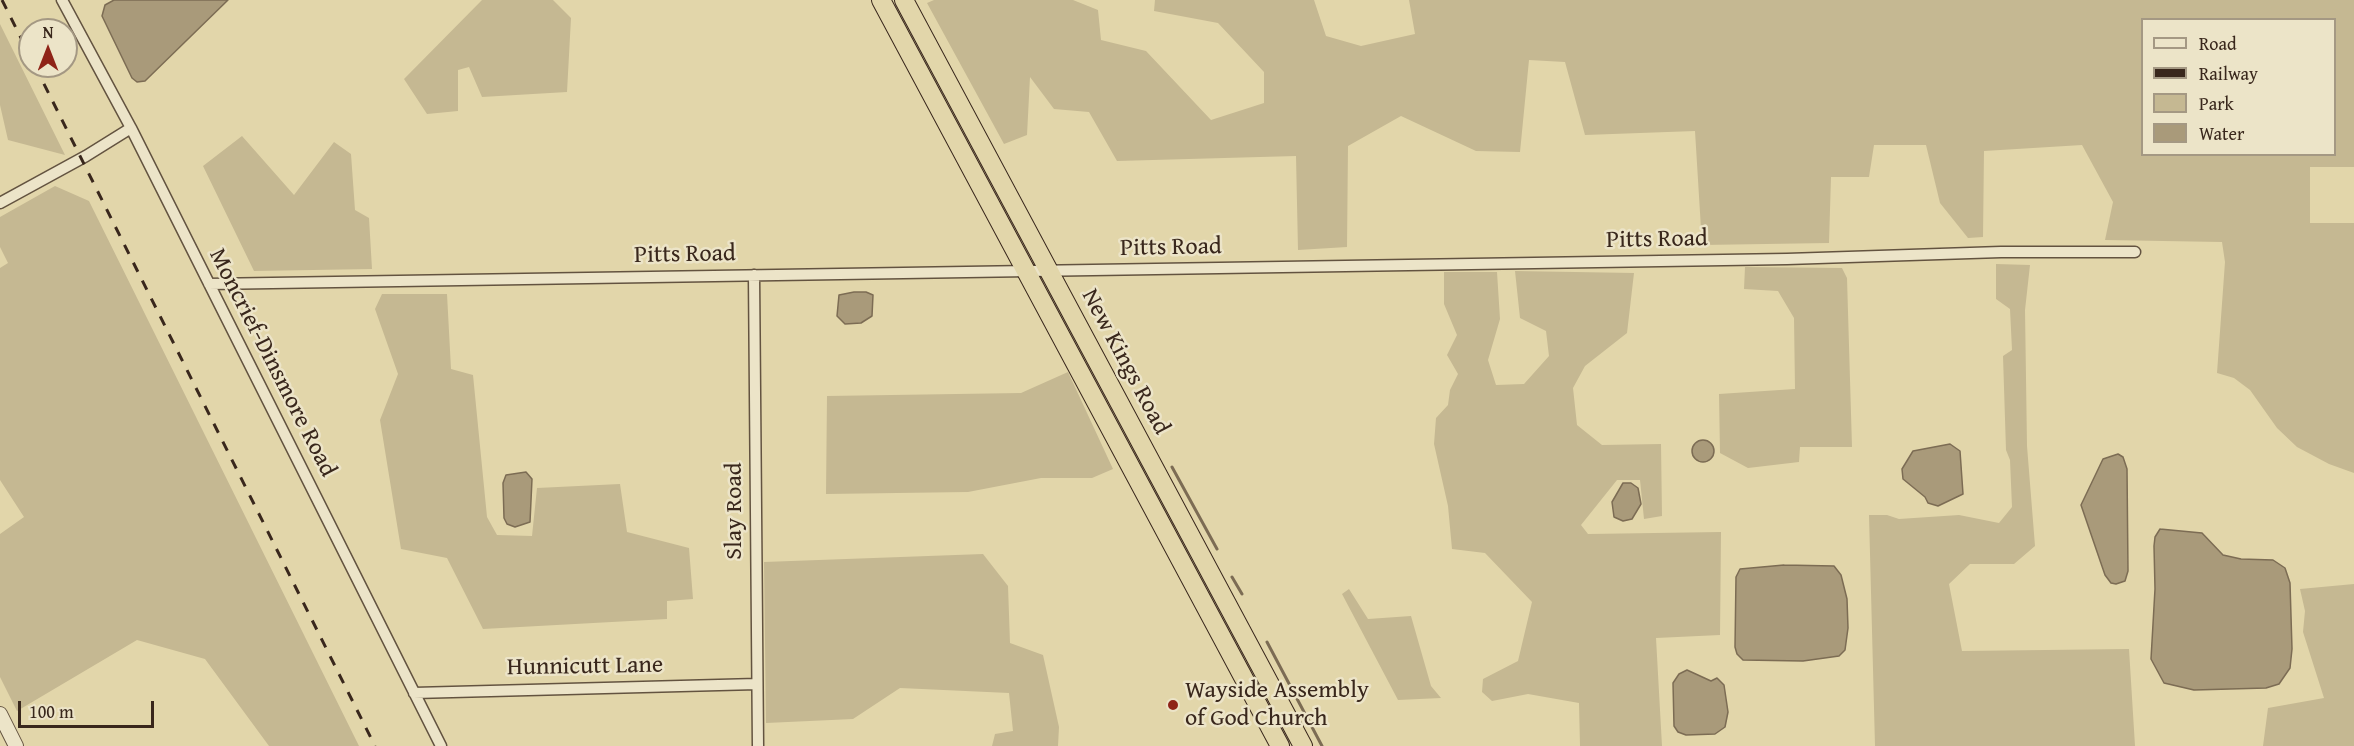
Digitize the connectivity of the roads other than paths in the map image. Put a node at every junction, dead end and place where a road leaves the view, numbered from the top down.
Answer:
1 (62, 0) edge
2 (904, 0) edge
3 (884, 5) edge
4 (131, 128) junction
5 (0, 203) edge
6 (2135, 252) dead end
7 (1050, 271) junction
8 (1026, 272) junction
9 (754, 275) junction
10 (208, 284) junction
11 (1213, 578) junction
12 (1195, 587) junction
13 (757, 684) junction
14 (414, 693) junction
15 (0, 714) edge
16 (16, 746) edge
17 (441, 746) edge
18 (758, 746) edge
19 (1280, 746) edge
20 (1303, 746) edge

1 - 4 street, Moncrief-Dinsmore Road
2 - 3 street
2 - 7 highway, New Kings Road
3 - 8 highway, New Kings Road
4 - 5 street
4 - 10 street, Moncrief-Dinsmore Road
6 - 7 street, Pitts Road
7 - 8 street, Pitts Road
7 - 11 highway, New Kings Road
8 - 9 street, Pitts Road
8 - 12 highway, New Kings Road
9 - 10 street, Pitts Road
9 - 13 street, Slay Road
10 - 14 street, Moncrief-Dinsmore Road
11 - 12 street
11 - 20 highway, New Kings Road
12 - 19 highway, New Kings Road
13 - 14 street, Hunnicutt Lane
13 - 18 street, Slay Road
14 - 17 street, Moncrief-Dinsmore Road
15 - 16 street

